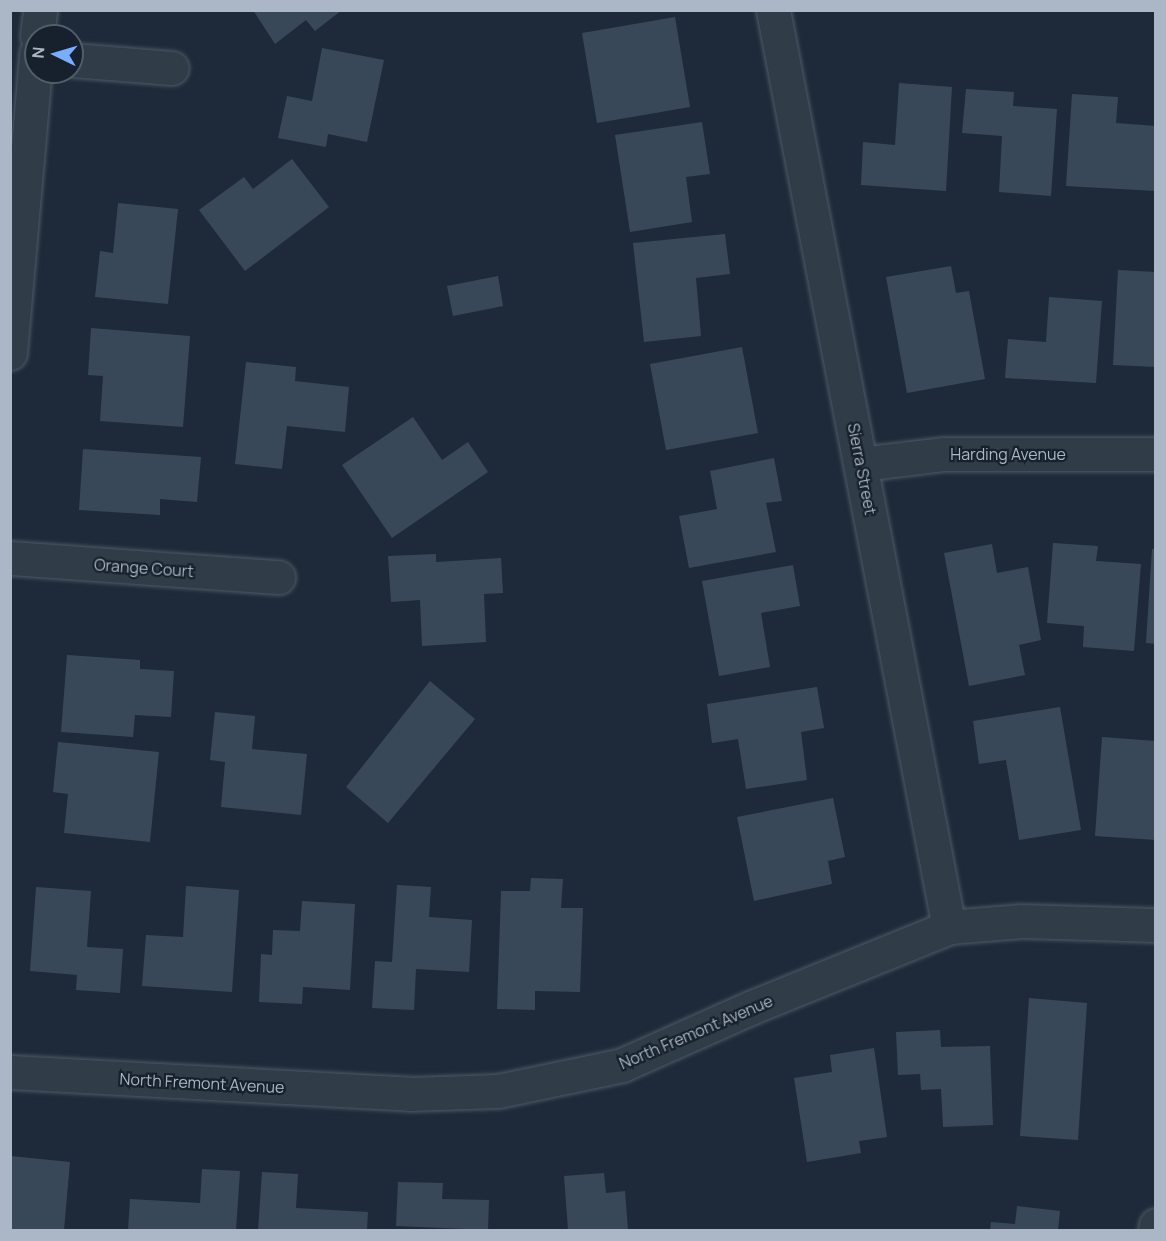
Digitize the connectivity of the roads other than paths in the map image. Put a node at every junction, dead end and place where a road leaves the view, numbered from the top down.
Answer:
1 (773, 10) edge
2 (84, 61) edge
3 (172, 68) dead end
4 (34, 84) edge
5 (10, 353) edge
6 (1155, 454) edge
7 (861, 464) junction
8 (10, 558) edge
9 (278, 577) dead end
10 (1155, 925) edge
11 (949, 927) junction
12 (10, 1072) edge
13 (1155, 1225) edge
14 (1155, 1230) edge

1 - 7 street, Sierra Street
2 - 3 street
4 - 5 street
6 - 7 street, Harding Avenue
7 - 11 street, Sierra Street
8 - 9 street, Orange Court
10 - 11 street, North Fremont Avenue
11 - 12 street, North Fremont Avenue
13 - 14 street

